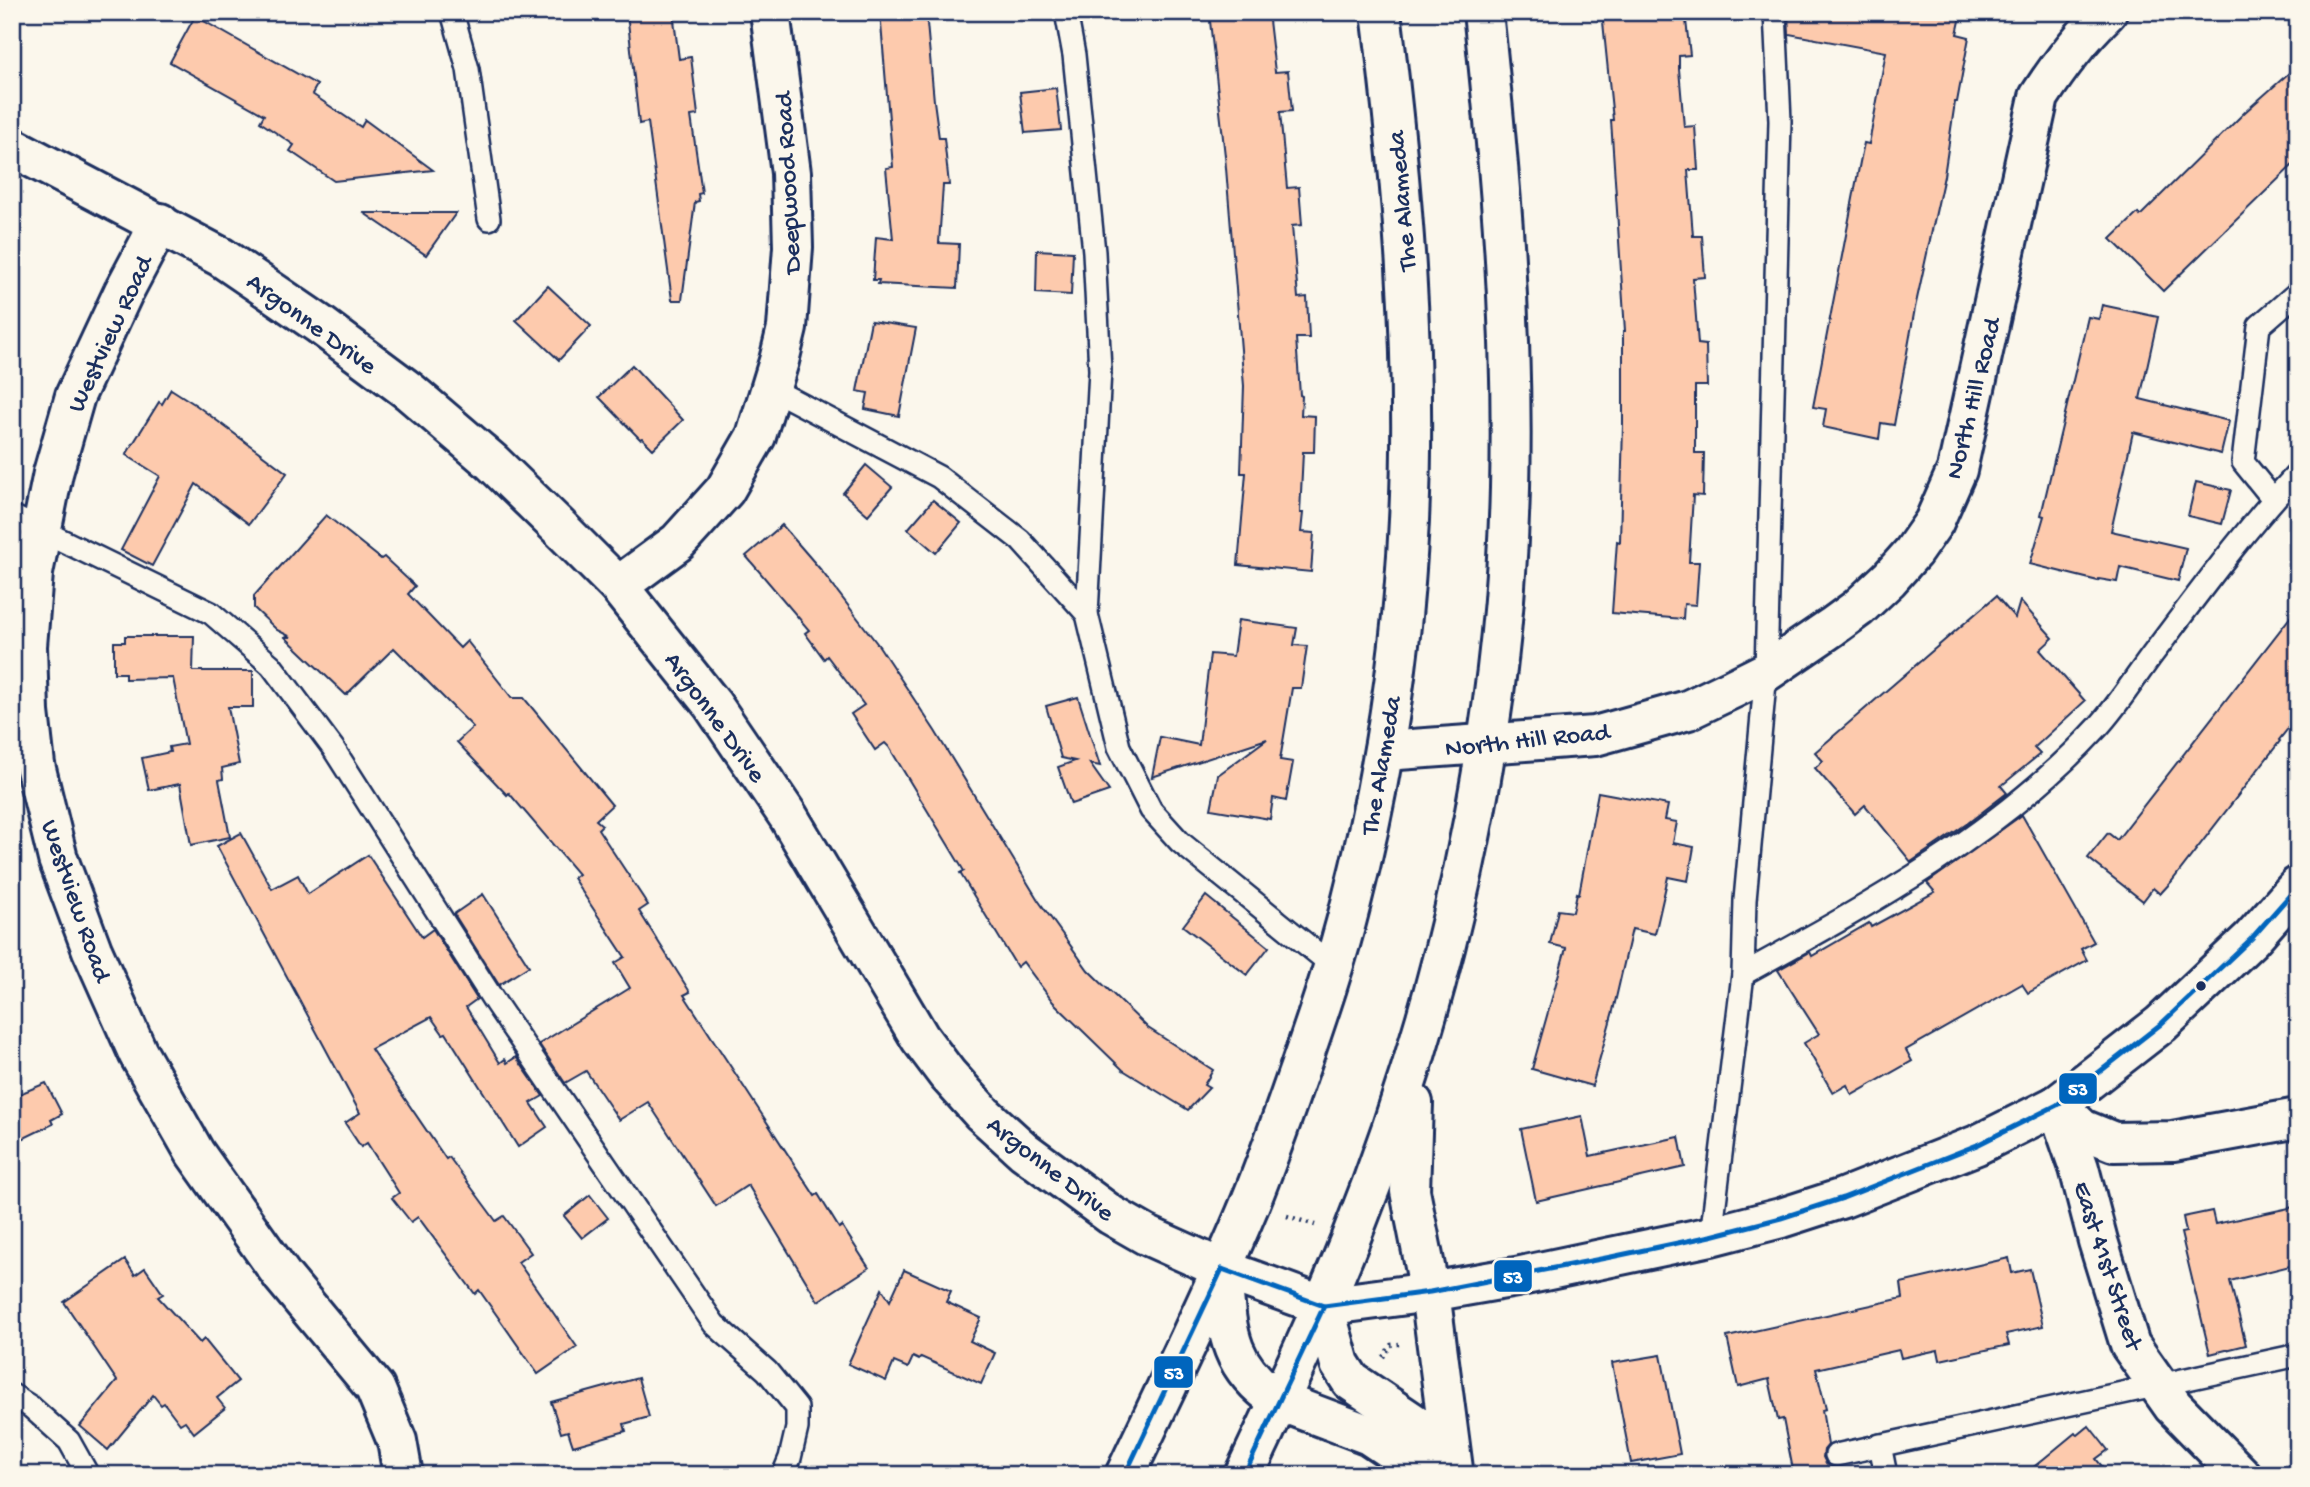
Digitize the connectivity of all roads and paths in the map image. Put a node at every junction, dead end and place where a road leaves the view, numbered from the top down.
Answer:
1 (452, 12) edge
2 (770, 12) edge
3 (1066, 12) edge
4 (1381, 12) edge
5 (1483, 12) edge
6 (1776, 12) edge
7 (2107, 12) edge
8 (12, 146) edge
9 (489, 219) dead end
10 (160, 223) junction
11 (2298, 292) edge
12 (772, 389) junction
13 (2298, 473) edge
14 (2273, 499) junction
15 (27, 523) edge
16 (618, 586) junction
17 (1087, 614) junction
18 (1766, 672) junction
19 (1486, 745) junction
20 (1384, 751) junction
21 (2298, 886) edge
22 (1333, 966) junction
23 (1743, 974) junction
24 (1416, 1047) junction
25 (2057, 1105) junction
26 (2298, 1118) edge
27 (1282, 1214) dead end
28 (1326, 1228) dead end
29 (1711, 1236) junction
30 (1222, 1269) junction
31 (1430, 1292) junction
32 (1324, 1306) junction
33 (1402, 1343) dead end
34 (2298, 1355) edge
35 (1378, 1363) dead end
36 (2157, 1384) junction
37 (12, 1395) edge
38 (1279, 1401) junction
39 (1880, 1445) junction
40 (1836, 1455) dead end
41 (88, 1475) edge
42 (403, 1475) edge
43 (783, 1475) edge
44 (1125, 1475) edge
45 (1244, 1475) edge
46 (1412, 1475) edge
47 (1451, 1475) edge
48 (1886, 1475) edge
49 (2241, 1475) edge

1 - 9 lane
2 - 12 main road, Deepwood Road
3 - 17 lane
4 - 20 main road, The Alameda
5 - 19 main road
6 - 18 lane
7 - 18 main road, North Hill Road
8 - 10 main road, Argonne Drive
10 - 15 main road, Westview Road
10 - 16 main road, Argonne Drive
11 - 14 lane
12 - 16 main road, Deepwood Road
12 - 17 lane
13 - 14 lane
14 - 23 lane
15 - 42 main road, Westview Road
15 - 43 lane
16 - 30 main road, Argonne Drive
17 - 22 lane
18 - 19 main road, North Hill Road
18 - 23 lane
19 - 20 main road, North Hill Road
19 - 24 main road
20 - 22 main road, The Alameda
21 - 25 main road, Argonne Drive
22 - 30 main road, The Alameda
23 - 29 lane
24 - 31 main road
24 - 32 main road
25 - 26 main road
25 - 29 main road, Argonne Drive
25 - 36 main road, East 41st Street
27 - 28 path
29 - 31 main road, Argonne Drive
30 - 32 main road, Argonne Drive
30 - 38 main road
30 - 44 main road, The Alameda
31 - 32 main road, Argonne Drive
31 - 47 main road
32 - 38 main road
32 - 47 main road
33 - 35 path
34 - 36 lane
36 - 39 lane
36 - 49 main road, East 41st Street
37 - 41 lane
38 - 45 main road
38 - 46 main road
39 - 40 lane
39 - 48 lane

